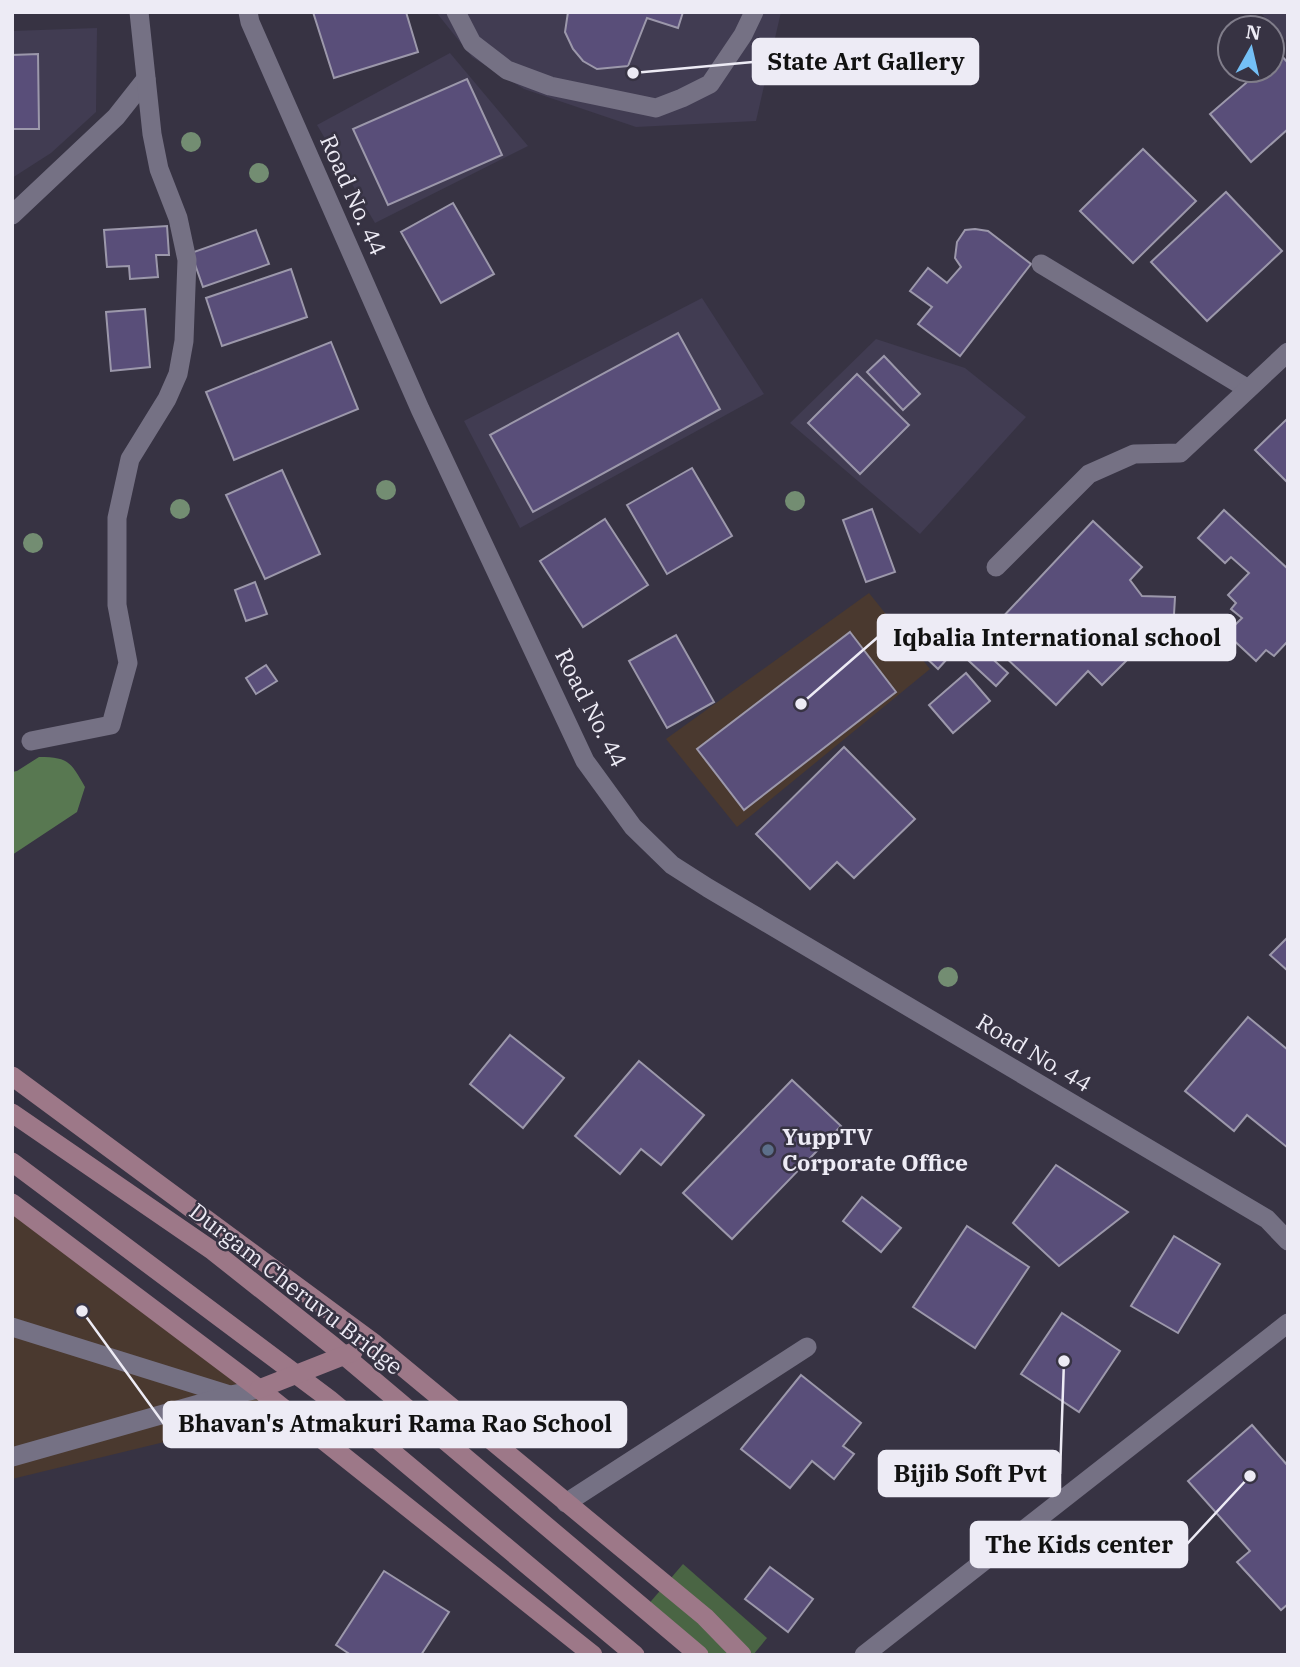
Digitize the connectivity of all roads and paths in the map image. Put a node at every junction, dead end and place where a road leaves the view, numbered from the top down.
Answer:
1 (139, 12) edge
2 (456, 12) edge
3 (754, 12) edge
4 (247, 16) edge
5 (146, 79) junction
6 (12, 215) edge
7 (1041, 264) dead end
8 (1288, 352) edge
9 (1248, 388) junction
10 (996, 567) dead end
11 (31, 741) dead end
12 (12, 1076) edge
13 (12, 1113) edge
14 (12, 1162) edge
15 (12, 1203) edge
16 (1288, 1241) edge
17 (1288, 1323) edge
18 (12, 1327) edge
19 (375, 1344) junction
20 (807, 1347) dead end
21 (259, 1389) junction
22 (231, 1395) junction
23 (12, 1457) edge
24 (566, 1503) junction
25 (593, 1655) edge
26 (635, 1655) edge
27 (699, 1655) edge
28 (742, 1655) edge
29 (864, 1655) edge

1 - 5 street
2 - 3 street
4 - 16 street, Road No. 44
5 - 6 street
5 - 11 street
7 - 9 street
8 - 9 street
9 - 10 street
12 - 19 main road
13 - 27 main road, Durgam Cheruvu Bridge
14 - 26 main road
15 - 21 main road
17 - 29 street
18 - 22 street
19 - 21 main road
19 - 24 main road
20 - 24 street
21 - 22 street
21 - 25 main road
22 - 23 street
24 - 28 main road

